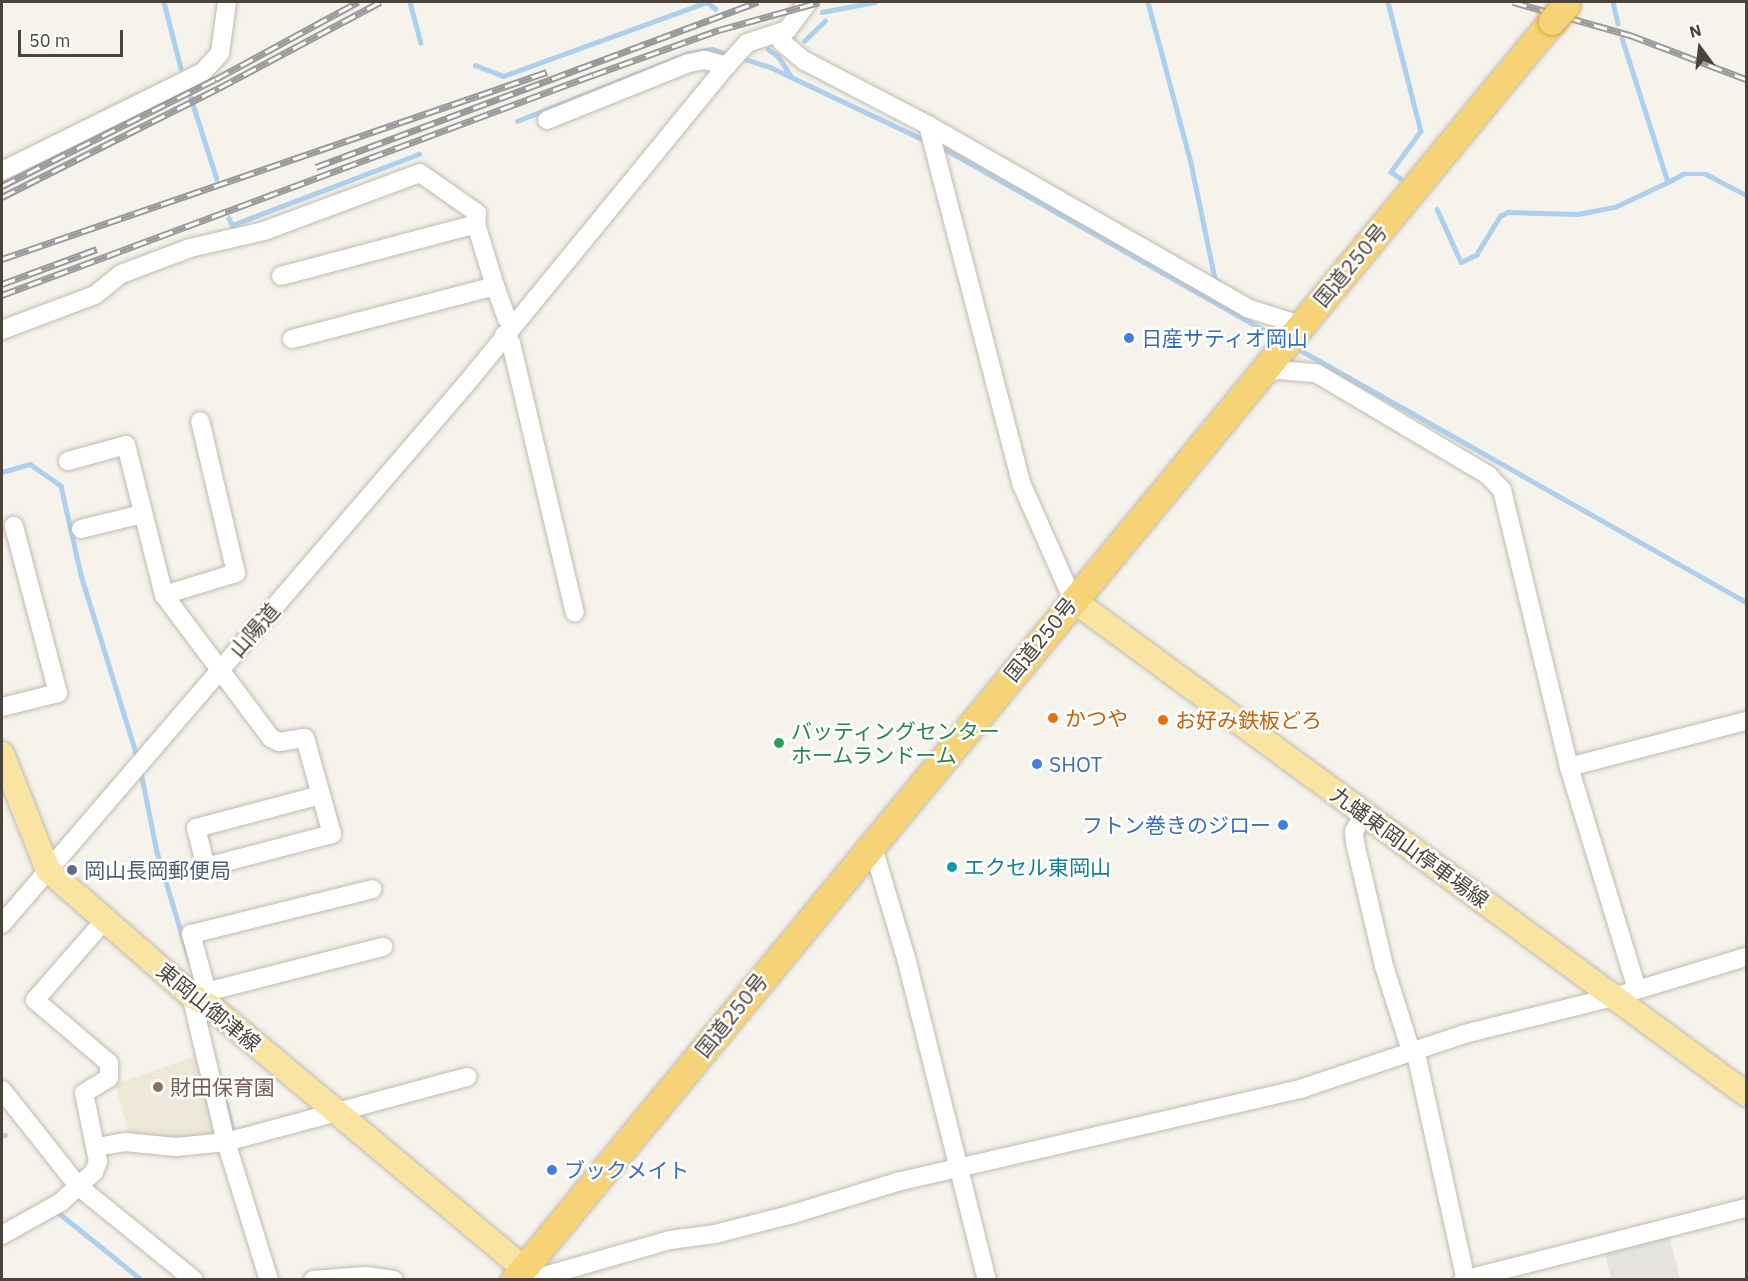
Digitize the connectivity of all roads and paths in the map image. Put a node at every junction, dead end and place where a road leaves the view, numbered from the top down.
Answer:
1 (227, 2) edge
2 (808, 2) edge
3 (1562, 9) edge
4 (778, 34) junction
5 (729, 64) junction
6 (547, 120) dead end
7 (928, 125) junction
8 (2, 171) edge
9 (477, 224) junction
10 (281, 276) dead end
11 (495, 286) junction
12 (509, 329) junction
13 (2, 330) edge
14 (1292, 335) junction
15 (292, 339) dead end
16 (1260, 374) junction
17 (200, 421) dead end
18 (68, 461) dead end
19 (142, 514) junction
20 (14, 526) dead end
21 (81, 529) dead end
22 (166, 599) junction
23 (1073, 600) junction
24 (575, 613) dead end
25 (219, 670) junction
26 (2, 707) edge
27 (1746, 721) edge
28 (2, 754) edge
29 (1569, 767) junction
30 (321, 795) junction
31 (1364, 814) junction
32 (872, 844) junction
33 (48, 870) junction
34 (374, 889) dead end
35 (104, 921) junction
36 (2, 924) edge
37 (383, 947) dead end
38 (1746, 957) edge
39 (1637, 989) junction
40 (1614, 997) junction
41 (203, 998) junction
42 (1413, 1050) junction
43 (467, 1077) dead end
44 (2, 1089) edge
45 (1746, 1095) edge
46 (335, 1111) junction
47 (226, 1142) junction
48 (97, 1147) junction
49 (959, 1170) junction
50 (78, 1186) junction
51 (1746, 1208) edge
52 (2, 1235) edge
53 (526, 1276) edge
54 (1465, 1279) edge
55 (194, 1280) edge
56 (269, 1280) edge
57 (313, 1280) edge
58 (394, 1280) edge
59 (987, 1280) edge

1 - 8 street
2 - 4 street
3 - 14 highway, 国道250号
4 - 5 street, 山陽道
4 - 7 street
5 - 6 street
5 - 12 street, 山陽道
7 - 14 street
7 - 23 street
9 - 10 street
9 - 11 street
9 - 13 street
11 - 12 street
11 - 15 street
12 - 24 street
12 - 25 street, 山陽道
14 - 16 highway, 国道250号
16 - 23 highway, 国道250号
16 - 29 street
17 - 22 street
18 - 19 street
19 - 21 street
19 - 22 street
20 - 26 street
22 - 25 street
23 - 31 main road, 九蟠東岡山停車場線
23 - 32 highway, 国道250号
25 - 30 street
25 - 33 street, 山陽道
27 - 29 street
28 - 33 main road, 東岡山御津線
29 - 39 street
30 - 30 street
31 - 40 main road, 九蟠東岡山停車場線
31 - 42 street
32 - 49 street
32 - 53 highway, 国道250号
33 - 35 main road, 東岡山御津線
33 - 36 street, 山陽道
34 - 41 street
35 - 41 main road, 東岡山御津線
35 - 48 street
37 - 41 street
38 - 39 street
39 - 40 street
40 - 42 street
40 - 45 main road, 九蟠東岡山停車場線
41 - 46 main road, 東岡山御津線
41 - 47 street
42 - 49 street
42 - 54 street
43 - 46 street
44 - 50 street
46 - 47 street
46 - 53 main road, 東岡山御津線
47 - 48 street
47 - 56 street
48 - 50 street
49 - 53 street
49 - 59 street
50 - 52 street
50 - 55 street
51 - 54 street
57 - 58 street

